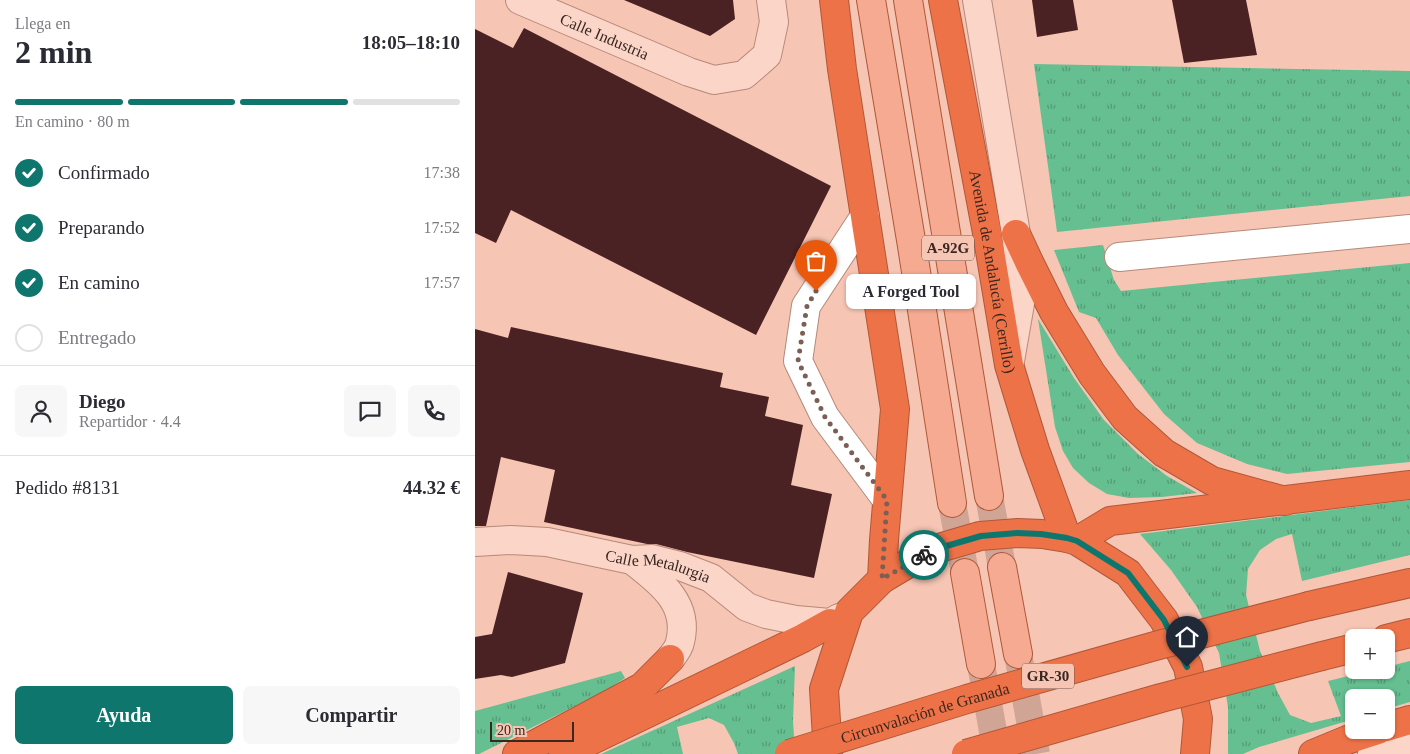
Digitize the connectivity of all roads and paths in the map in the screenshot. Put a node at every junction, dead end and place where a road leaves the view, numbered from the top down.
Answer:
1 (520, 0) edge
2 (771, 0) edge
3 (834, 0) edge
4 (871, 0) edge
5 (908, 0) edge
6 (943, 0) edge
7 (977, 0) edge
8 (865, 216) junction
9 (1410, 230) edge
10 (1017, 234) junction
11 (1119, 257) dead end
12 (1009, 365) junction
13 (1410, 485) edge
14 (989, 496) tunnel mouth
15 (887, 500) junction
16 (1285, 501) junction
17 (952, 503) tunnel mouth
18 (1072, 539) junction
19 (475, 542) edge
20 (632, 560) junction
21 (1002, 568) tunnel mouth
22 (965, 573) tunnel mouth
23 (882, 579) junction
24 (1410, 582) edge
25 (840, 618) junction
26 (1410, 633) edge
27 (1395, 637) edge
28 (1345, 650) edge
29 (1018, 654) tunnel mouth
30 (671, 659) joint
31 (981, 664) tunnel mouth
32 (1410, 720) edge
33 (1395, 724) edge
34 (1350, 739) edge
35 (1410, 741) edge
36 (517, 754) edge
37 (563, 754) edge
38 (789, 754) edge
39 (828, 754) edge
40 (967, 754) edge
41 (1195, 754) edge
42 (1313, 754) edge
43 (1372, 754) edge

1 - 2 street, Calle Industria
3 - 8 highway
4 - 17 main road, A-92G
5 - 14 main road, A-92G
6 - 12 highway, Avenida de Andalucía (Cerrillo)
7 - 10 street, Avenida de Andalucía (Cerrillo)
8 - 15 highway
8 - 15 street
9 - 11 street
10 - 12 street, Avenida de Andalucía (Cerrillo)
10 - 16 highway
12 - 18 highway, Avenida de Andalucía (Cerrillo)
13 - 16 highway
15 - 23 highway
16 - 18 highway
18 - 23 highway
18 - 41 highway
19 - 20 street, Calle Metalurgia
20 - 25 street, Calle Metalurgia
20 - 30 street
21 - 29 main road
22 - 31 main road
23 - 25 highway
24 - 38 highway, Circunvalación de Granada / GR-30, bridge
25 - 37 highway
25 - 39 highway
26 - 27 highway
28 - 40 highway, bridge
30 - 36 highway
32 - 33 highway
34 - 42 highway
35 - 43 street

